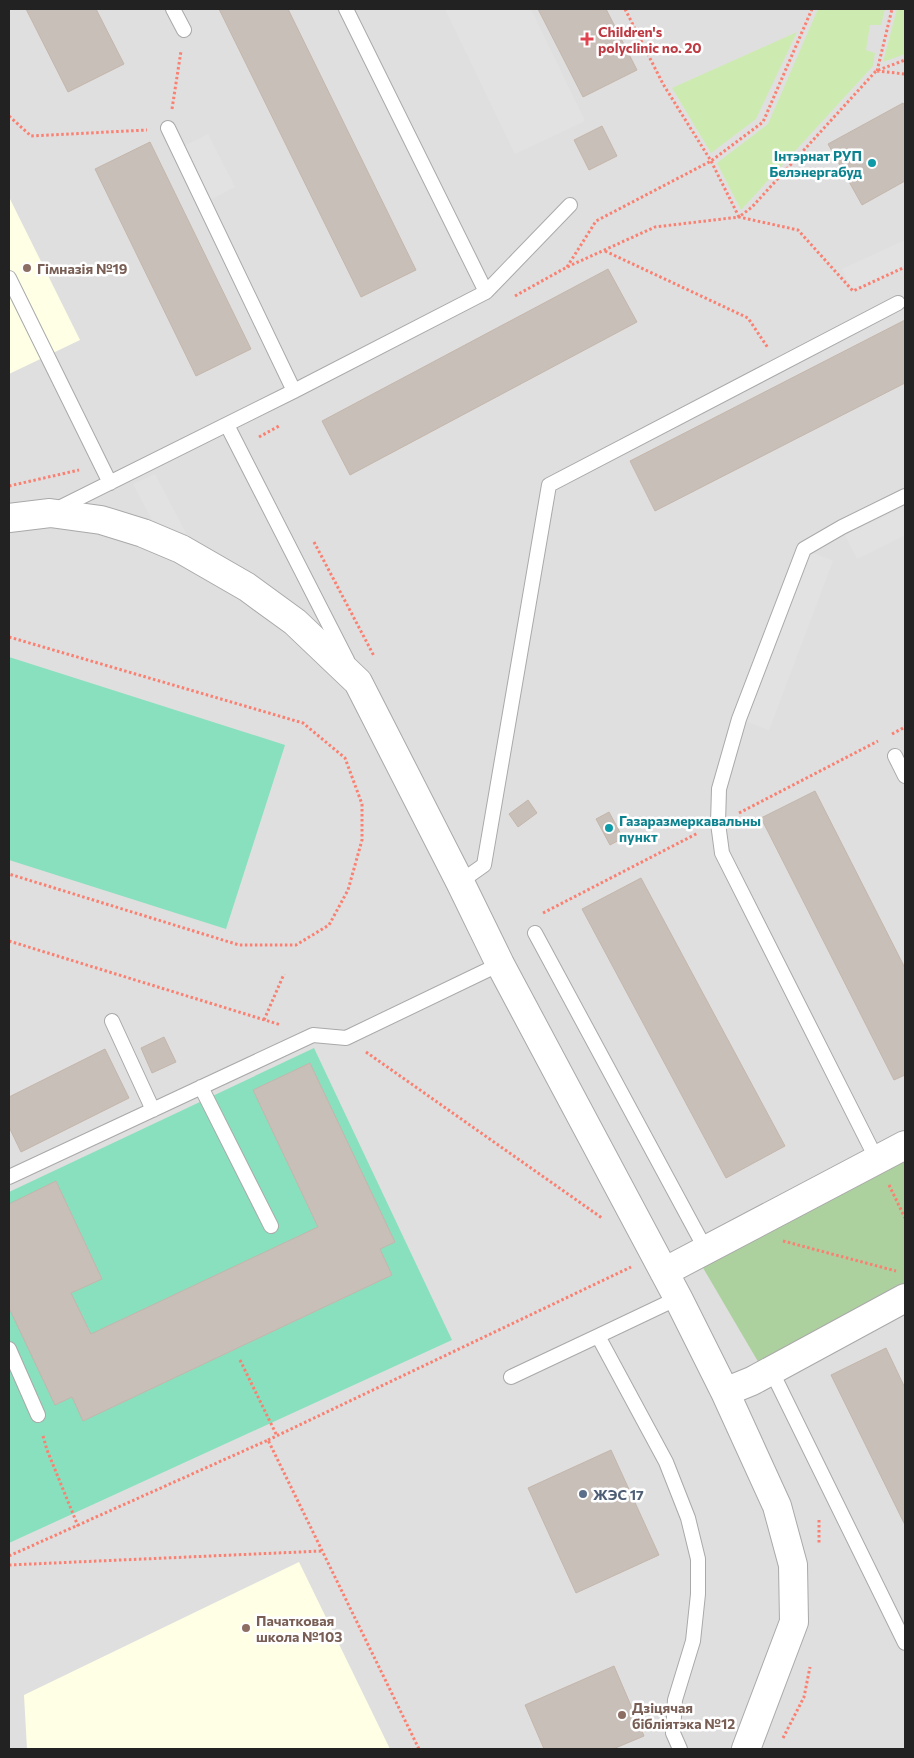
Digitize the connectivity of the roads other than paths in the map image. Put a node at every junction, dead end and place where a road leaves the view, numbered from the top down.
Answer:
1 (173, 9) edge
2 (346, 9) edge
3 (184, 30) road end
4 (168, 128) road end
5 (570, 205) dead end
6 (9, 278) edge
7 (486, 292) junction
8 (898, 303) dead end
9 (294, 391) junction
10 (227, 425) junction
11 (110, 483) junction
12 (905, 496) edge
13 (50, 513) junction
14 (9, 518) edge
15 (358, 682) junction
16 (895, 756) dead end
17 (905, 776) edge
18 (460, 882) junction
19 (535, 932) dead end
20 (500, 964) junction
21 (112, 1021) dead end
22 (201, 1088) junction
23 (154, 1110) junction
24 (905, 1145) edge
25 (877, 1160) junction
26 (9, 1177) edge
27 (272, 1226) dead end
28 (706, 1250) junction
29 (659, 1264) junction
30 (678, 1298) junction
31 (905, 1298) edge
32 (598, 1336) junction
33 (9, 1349) edge
34 (770, 1370) junction
35 (511, 1377) dead end
36 (725, 1392) junction
37 (38, 1415) dead end
38 (905, 1643) edge
39 (680, 1749) edge
40 (746, 1749) edge

1 - 3 lane
2 - 7 lane
4 - 9 lane
5 - 7 lane
6 - 11 lane
7 - 9 lane
8 - 18 lane
9 - 10 lane
10 - 11 lane
10 - 15 lane
11 - 13 lane
12 - 25 lane
13 - 14 street
13 - 15 street
15 - 18 street
16 - 17 lane
18 - 20 street
19 - 28 lane
20 - 22 lane
20 - 29 street
21 - 23 lane
22 - 23 lane
22 - 27 lane
23 - 26 lane
24 - 25 street
25 - 28 street
28 - 29 street
29 - 30 street
30 - 32 lane
30 - 36 street
31 - 34 street
32 - 35 lane
32 - 39 lane
33 - 37 lane
34 - 36 street
34 - 38 lane
36 - 40 street

